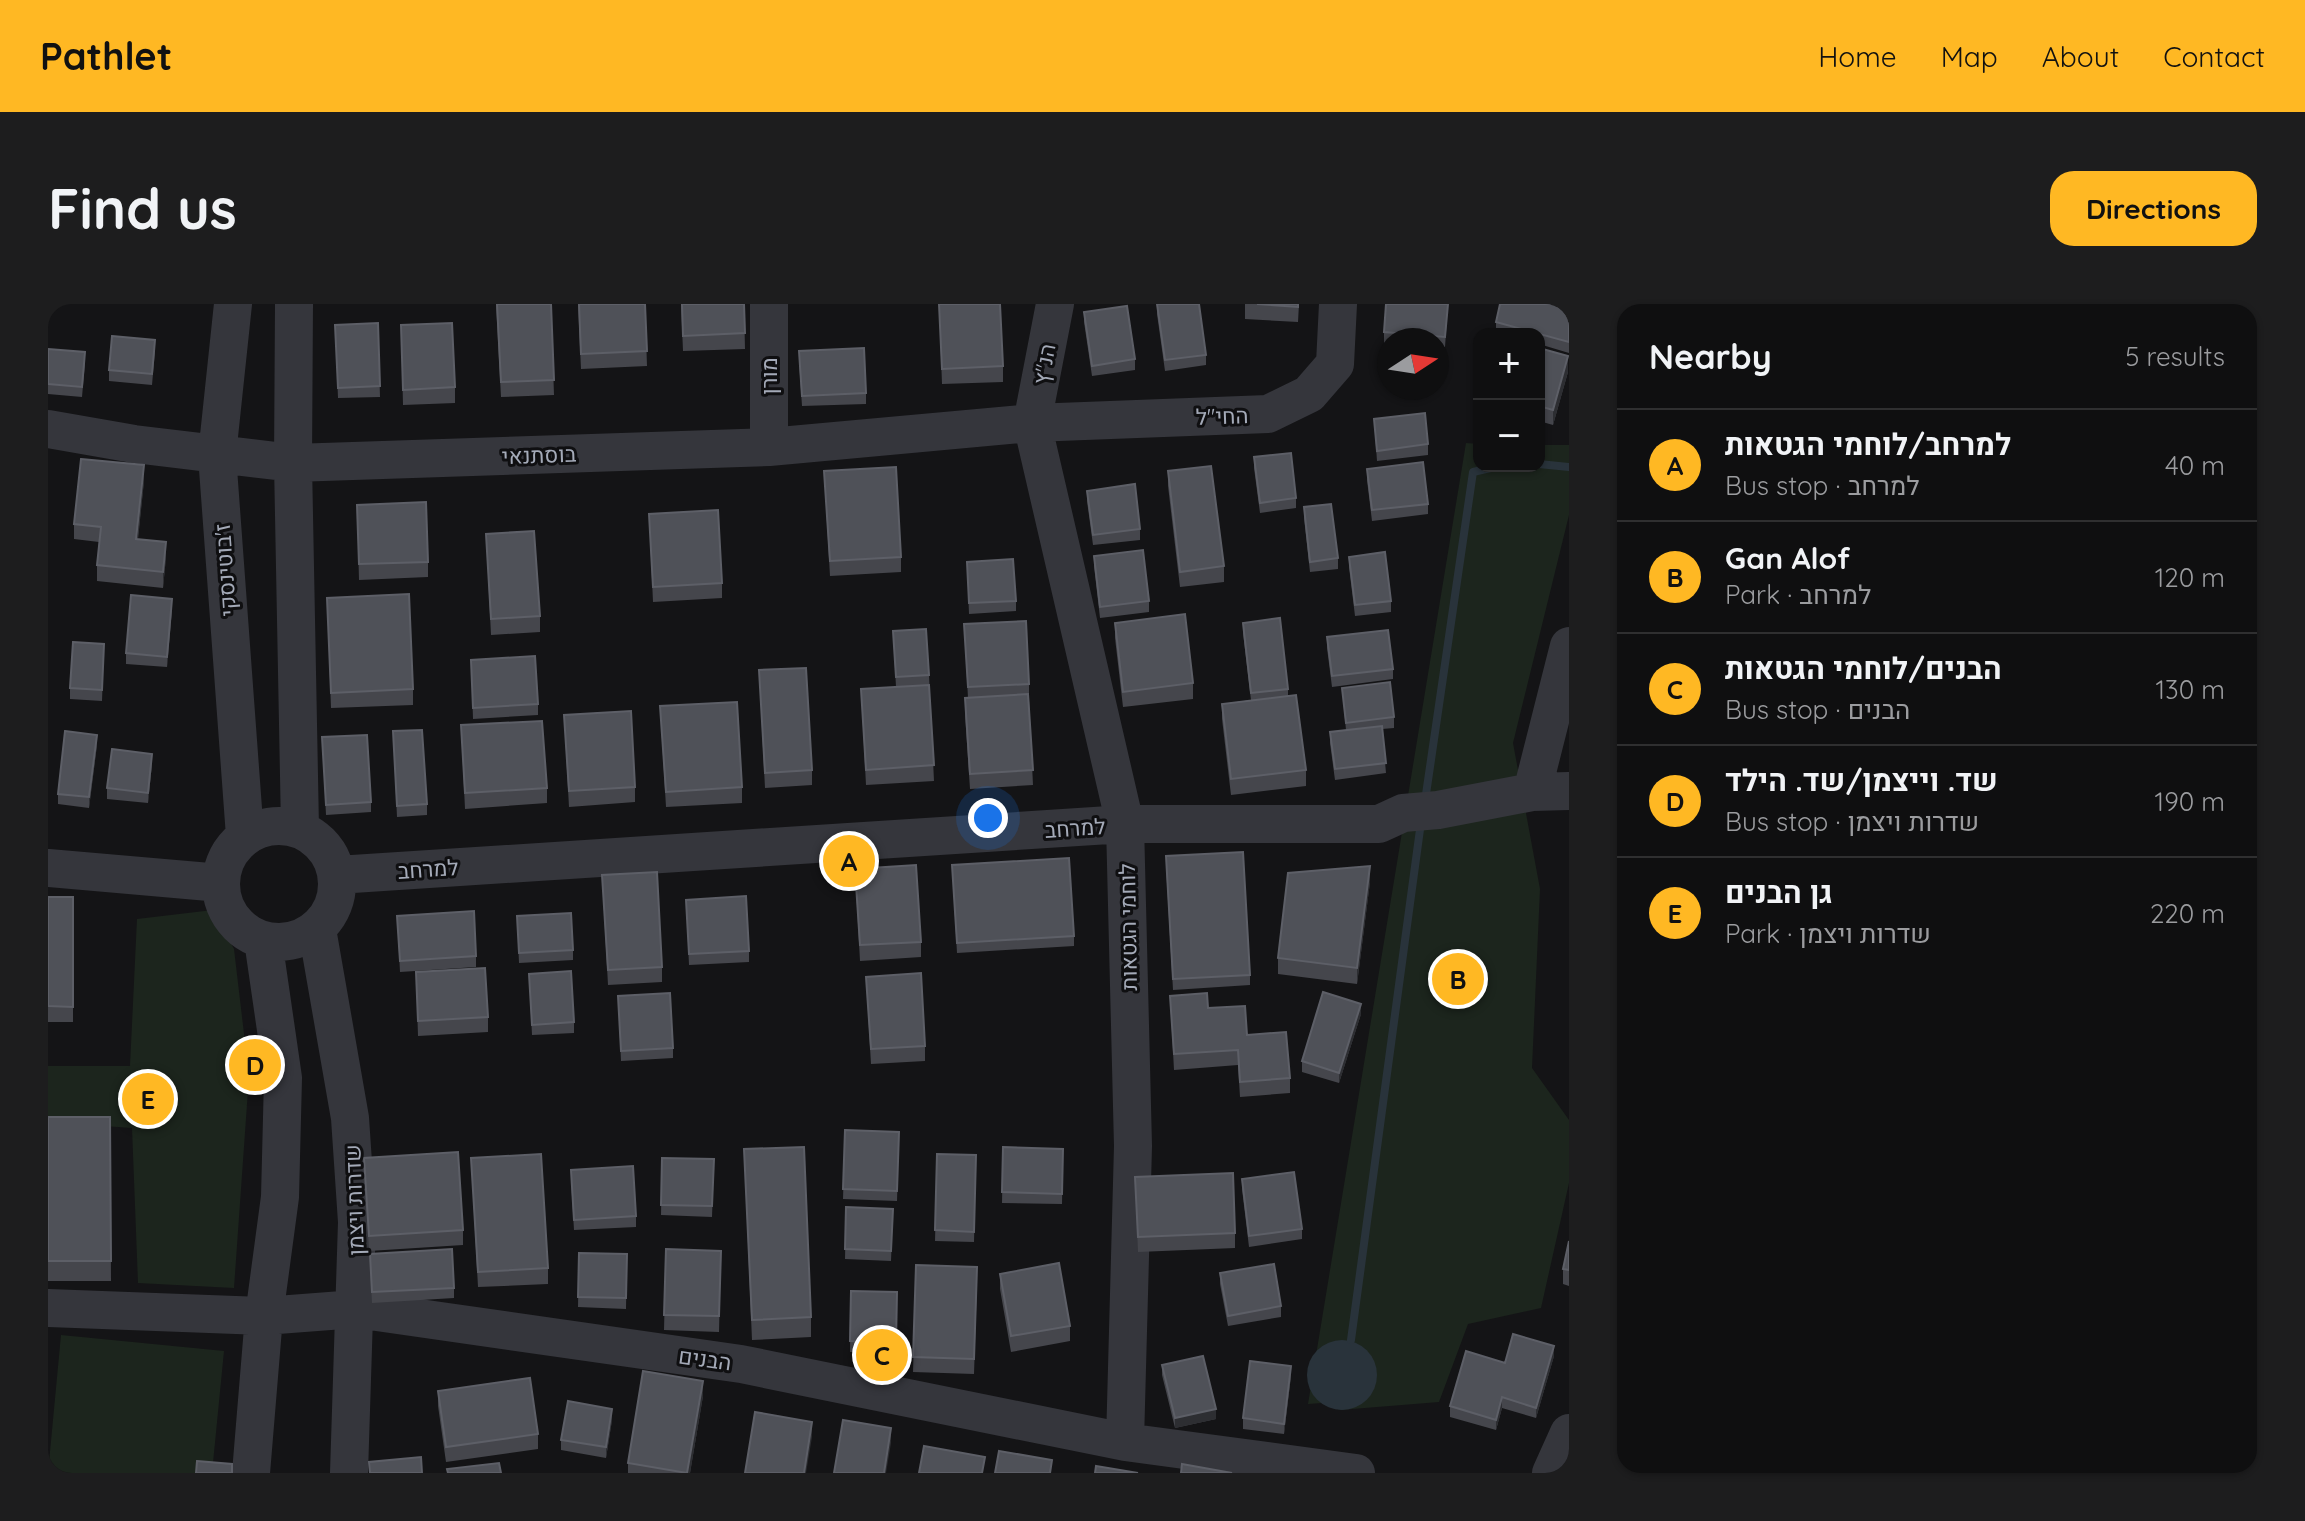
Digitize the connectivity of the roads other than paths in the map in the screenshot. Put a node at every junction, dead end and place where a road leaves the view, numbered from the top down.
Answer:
1 (233, 304) edge
2 (294, 304) edge
3 (769, 304) edge
4 (1055, 304) edge
5 (1338, 304) edge
6 (1032, 423) junction
7 (48, 429) edge
8 (769, 447) junction
9 (217, 455) junction
10 (293, 463) junction
11 (1569, 646) edge
12 (1551, 792) edge
13 (1125, 824) junction
14 (300, 828) junction
15 (245, 836) junction
16 (48, 868) edge
17 (337, 875) junction
18 (221, 883) junction
19 (317, 929) junction
20 (263, 940) junction
21 (48, 1308) edge
22 (356, 1309) junction
23 (264, 1316) junction
24 (1569, 1433) edge
25 (1125, 1442) junction
26 (251, 1473) edge
27 (349, 1473) edge
28 (1356, 1473) edge
29 (1551, 1473) edge

1 - 9 street, ז'בוטינסקי
2 - 10 street
3 - 8 street, מורן
4 - 6 street, הנ"ץ
5 - 6 street, החי"ל
6 - 8 street, בוסתנאי
6 - 13 street, לוחמי הגטאות
7 - 9 street, בוסתנאי
8 - 10 street, בוסתנאי
9 - 10 street, בוסתנאי
9 - 15 street, ז'בוטינסקי
10 - 14 street
11 - 12 street
12 - 13 street, למרחב
13 - 17 street, למרחב
13 - 25 street, לוחמי הגטאות
14 - 15 street
14 - 17 street
15 - 18 street
16 - 18 street
17 - 19 street
18 - 20 street
19 - 20 street
19 - 22 street, שדרות ויצמן
20 - 23 street
21 - 23 street, הבנים
22 - 23 street, הבנים
22 - 25 street, הבנים
22 - 27 street, שדרות ויצמן
23 - 26 street
24 - 29 street
25 - 28 street, הבנים

